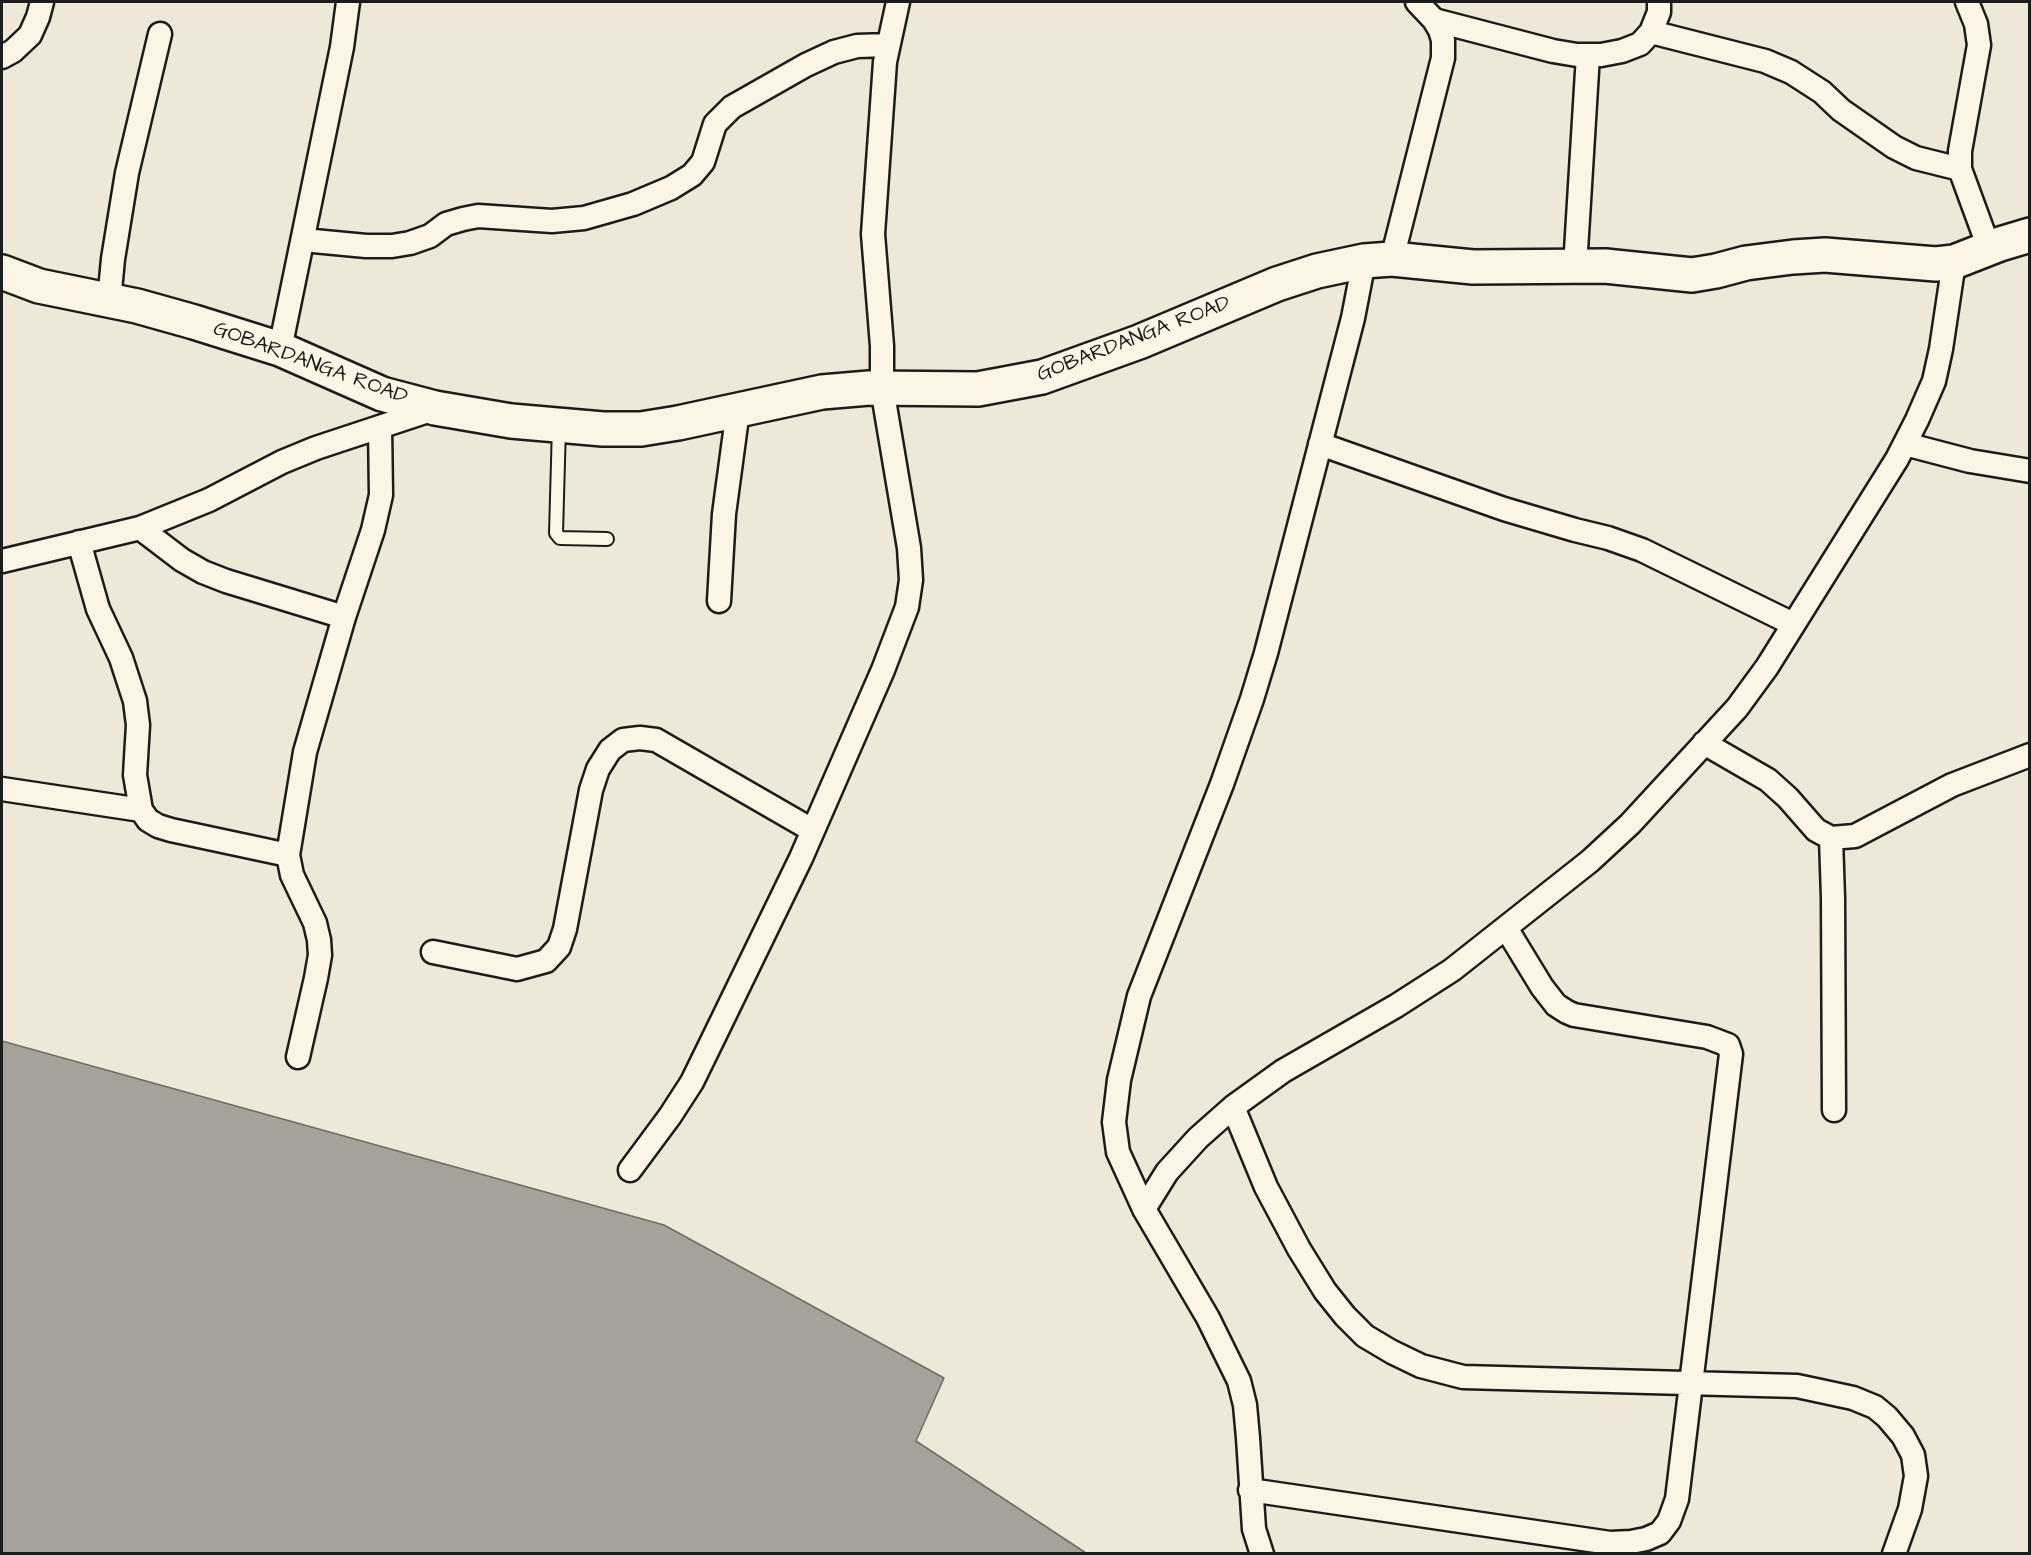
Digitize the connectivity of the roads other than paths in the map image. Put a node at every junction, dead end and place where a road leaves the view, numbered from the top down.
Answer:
1 (42, 2) edge
2 (348, 2) edge
3 (898, 2) edge
4 (1417, 2) edge
5 (1659, 2) edge
6 (1967, 2) edge
7 (1434, 20) junction
8 (1651, 32) junction
9 (160, 34) dead end
10 (888, 45) junction
11 (1588, 55) junction
12 (2, 57) edge
13 (1960, 169) junction
14 (2030, 236) edge
15 (303, 240) junction
16 (1989, 248) junction
17 (1378, 260) junction
18 (1954, 262) junction
19 (1575, 267) junction
20 (2, 272) edge
21 (109, 301) junction
22 (280, 349) junction
23 (882, 388) junction
24 (435, 408) junction
25 (738, 410) junction
26 (559, 425) junction
27 (380, 427) junction
28 (1320, 444) junction
29 (1905, 444) junction
30 (2030, 471) edge
31 (140, 528) junction
32 (607, 539) dead end
33 (79, 542) junction
34 (2, 561) edge
35 (719, 601) dead end
36 (344, 617) junction
37 (1793, 624) junction
38 (1704, 743) junction
39 (2030, 755) edge
40 (2, 789) edge
41 (141, 810) junction
42 (812, 830) junction
43 (1831, 838) junction
44 (288, 855) junction
45 (1506, 928) junction
46 (433, 952) dead end
47 (298, 1057) dead end
48 (1233, 1107) junction
49 (1834, 1110) dead end
50 (630, 1170) dead end
51 (1144, 1209) junction
52 (1691, 1382) junction
53 (1250, 1490) junction
54 (1262, 1554) edge
55 (1894, 1554) edge

1 - 12 street
2 - 15 street
3 - 10 street
4 - 7 street
5 - 8 street
6 - 13 street
7 - 11 street
7 - 17 street
8 - 11 street
8 - 13 street
9 - 21 street
10 - 15 street
10 - 23 street
11 - 19 street
13 - 16 street
14 - 16 main road, GOBARDANGA ROAD
15 - 22 street
16 - 18 main road, GOBARDANGA ROAD
17 - 19 main road, GOBARDANGA ROAD
17 - 23 main road, GOBARDANGA ROAD
17 - 28 street
18 - 19 main road, GOBARDANGA ROAD
18 - 29 street
20 - 21 main road, GOBARDANGA ROAD
21 - 22 main road, GOBARDANGA ROAD
22 - 24 main road, GOBARDANGA ROAD
23 - 25 main road, GOBARDANGA ROAD
23 - 42 street
24 - 26 main road, GOBARDANGA ROAD
24 - 27 street
25 - 26 main road, GOBARDANGA ROAD
25 - 35 street
26 - 32 lane
27 - 31 street
27 - 36 street
28 - 37 street
28 - 51 street
29 - 30 street
29 - 37 street
31 - 33 street
31 - 36 street
33 - 34 street
33 - 41 street
36 - 44 street
37 - 38 street
38 - 43 street
38 - 45 street
39 - 43 street
40 - 41 street
41 - 44 street
42 - 46 street
42 - 50 street
43 - 49 street
44 - 47 street
45 - 48 street
45 - 52 street
48 - 51 street
48 - 52 street
51 - 53 street
52 - 53 street
52 - 55 street
53 - 54 street

